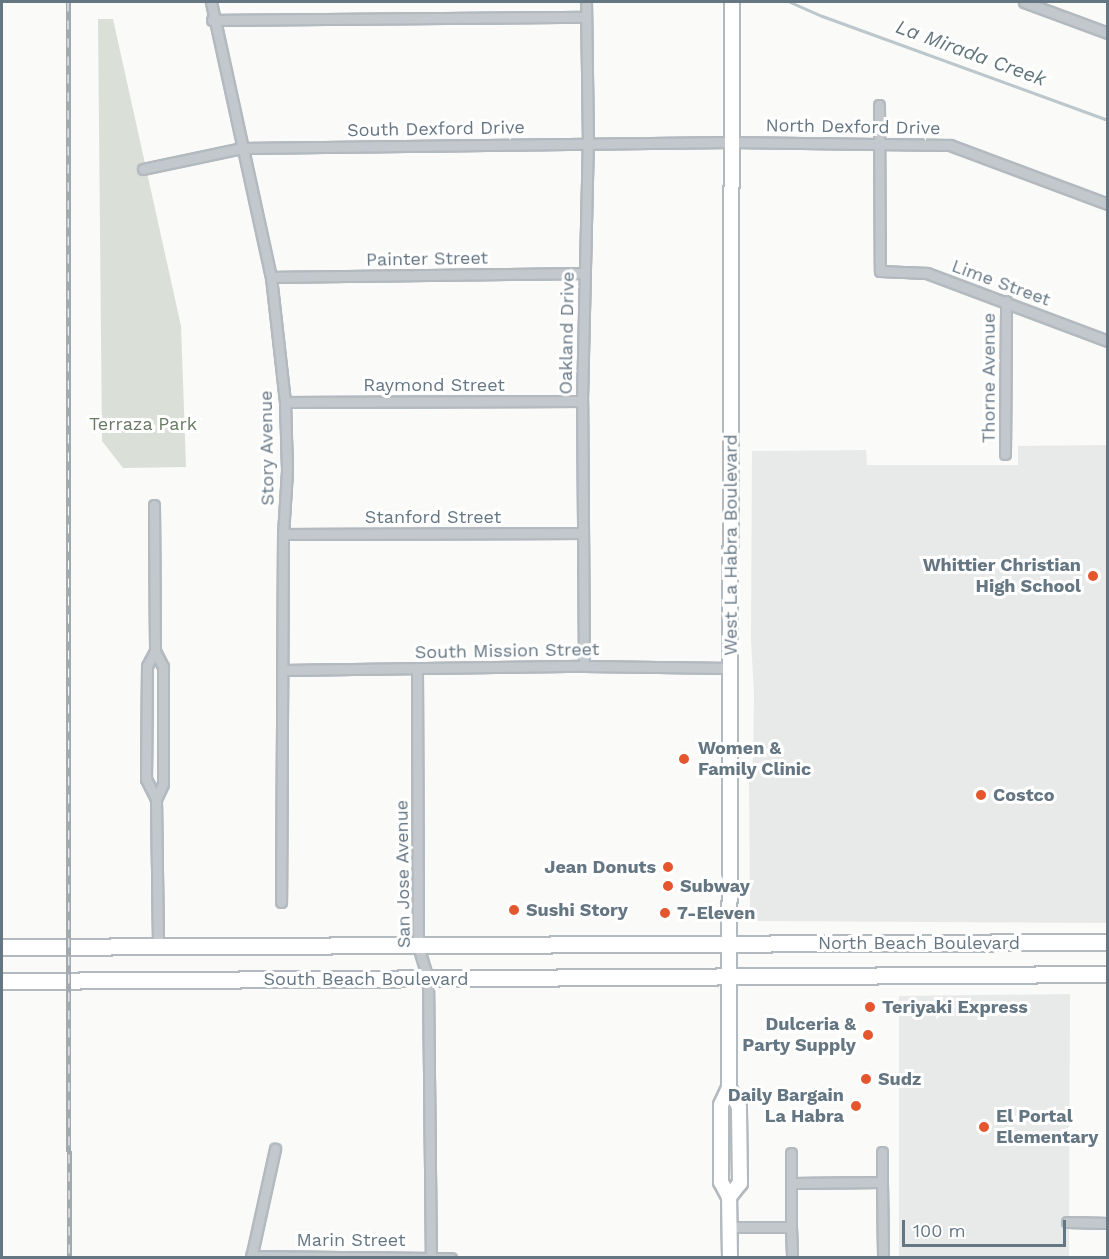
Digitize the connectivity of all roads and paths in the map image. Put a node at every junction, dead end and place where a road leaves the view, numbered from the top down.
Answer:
1 (210, 2) edge
2 (586, 2) edge
3 (732, 2) edge
4 (1024, 2) edge
5 (586, 17) junction
6 (212, 20) junction
7 (1107, 33) edge
8 (879, 105) dead end
9 (732, 142) junction
10 (879, 143) junction
11 (588, 144) junction
12 (242, 148) junction
13 (143, 169) dead end
14 (1107, 204) edge
15 (584, 273) junction
16 (271, 277) junction
17 (1006, 301) junction
18 (1107, 341) edge
19 (582, 401) junction
20 (285, 402) junction
21 (1005, 454) dead end
22 (154, 505) dead end
23 (583, 533) junction
24 (283, 534) junction
25 (155, 651) junction
26 (584, 666) junction
27 (731, 668) junction
28 (417, 669) junction
29 (283, 670) junction
30 (156, 799) junction
31 (281, 902) dead end
32 (1107, 942) edge
33 (158, 946) junction
34 (418, 946) junction
35 (730, 946) junction
36 (2, 947) edge
37 (1107, 974) edge
38 (730, 976) junction
39 (428, 978) junction
40 (2, 981) edge
41 (275, 1149) dead end
42 (882, 1152) dead end
43 (791, 1153) dead end
44 (882, 1182) junction
45 (792, 1183) junction
46 (1067, 1222) dead end
47 (1107, 1223) edge
48 (729, 1227) junction
49 (791, 1227) junction
50 (251, 1257) edge
51 (431, 1257) edge
52 (451, 1257) edge
53 (730, 1257) edge
54 (792, 1257) edge
55 (883, 1257) edge

1 - 6 street, Story Avenue
2 - 5 street, Oakland Drive
3 - 9 main road, West La Habra Boulevard
4 - 7 street
5 - 6 street
5 - 11 street, Oakland Drive
6 - 12 street, Story Avenue
8 - 10 street
9 - 10 street, North Dexford Drive
9 - 11 street, South Dexford Drive
9 - 27 main road, West La Habra Boulevard
10 - 14 street, North Dexford Drive
10 - 17 street, Lime Street
11 - 12 street, South Dexford Drive
11 - 15 street, Oakland Drive
12 - 13 street, South Dexford Drive
12 - 16 street, Story Avenue
15 - 16 street, Painter Street
15 - 19 street, Oakland Drive
16 - 20 street, Story Avenue
17 - 18 street, Lime Street
17 - 21 street, Thorne Avenue
19 - 20 street, Raymond Street
19 - 23 street, Oakland Drive
20 - 24 street, Story Avenue
22 - 25 street
23 - 24 street, Stanford Street
23 - 26 street, Oakland Drive
24 - 29 street, Story Avenue
25 - 30 street
25 - 30 street
26 - 27 street, South Mission Street
26 - 28 street, South Mission Street
27 - 35 main road, West La Habra Boulevard
28 - 29 street, South Mission Street
28 - 34 street, San Jose Avenue
29 - 31 street, Story Avenue
30 - 33 street
32 - 35 main road, North Beach Boulevard
33 - 34 main road, South Beach Boulevard
33 - 36 main road, South Beach Boulevard
34 - 35 main road, South Beach Boulevard
34 - 39 street, San Jose Avenue
35 - 38 main road, West La Habra Boulevard
37 - 38 main road, North Beach Boulevard
38 - 39 main road, South Beach Boulevard
38 - 48 main road, West La Habra Boulevard
39 - 40 main road, South Beach Boulevard
39 - 51 street, San Jose Avenue
41 - 50 street
42 - 44 street
43 - 45 street
44 - 45 street
44 - 55 street
45 - 49 street
46 - 47 street
48 - 49 street
48 - 53 main road, West La Habra Boulevard
49 - 54 street
50 - 51 street, Marin Street
51 - 52 street, Marin Street

